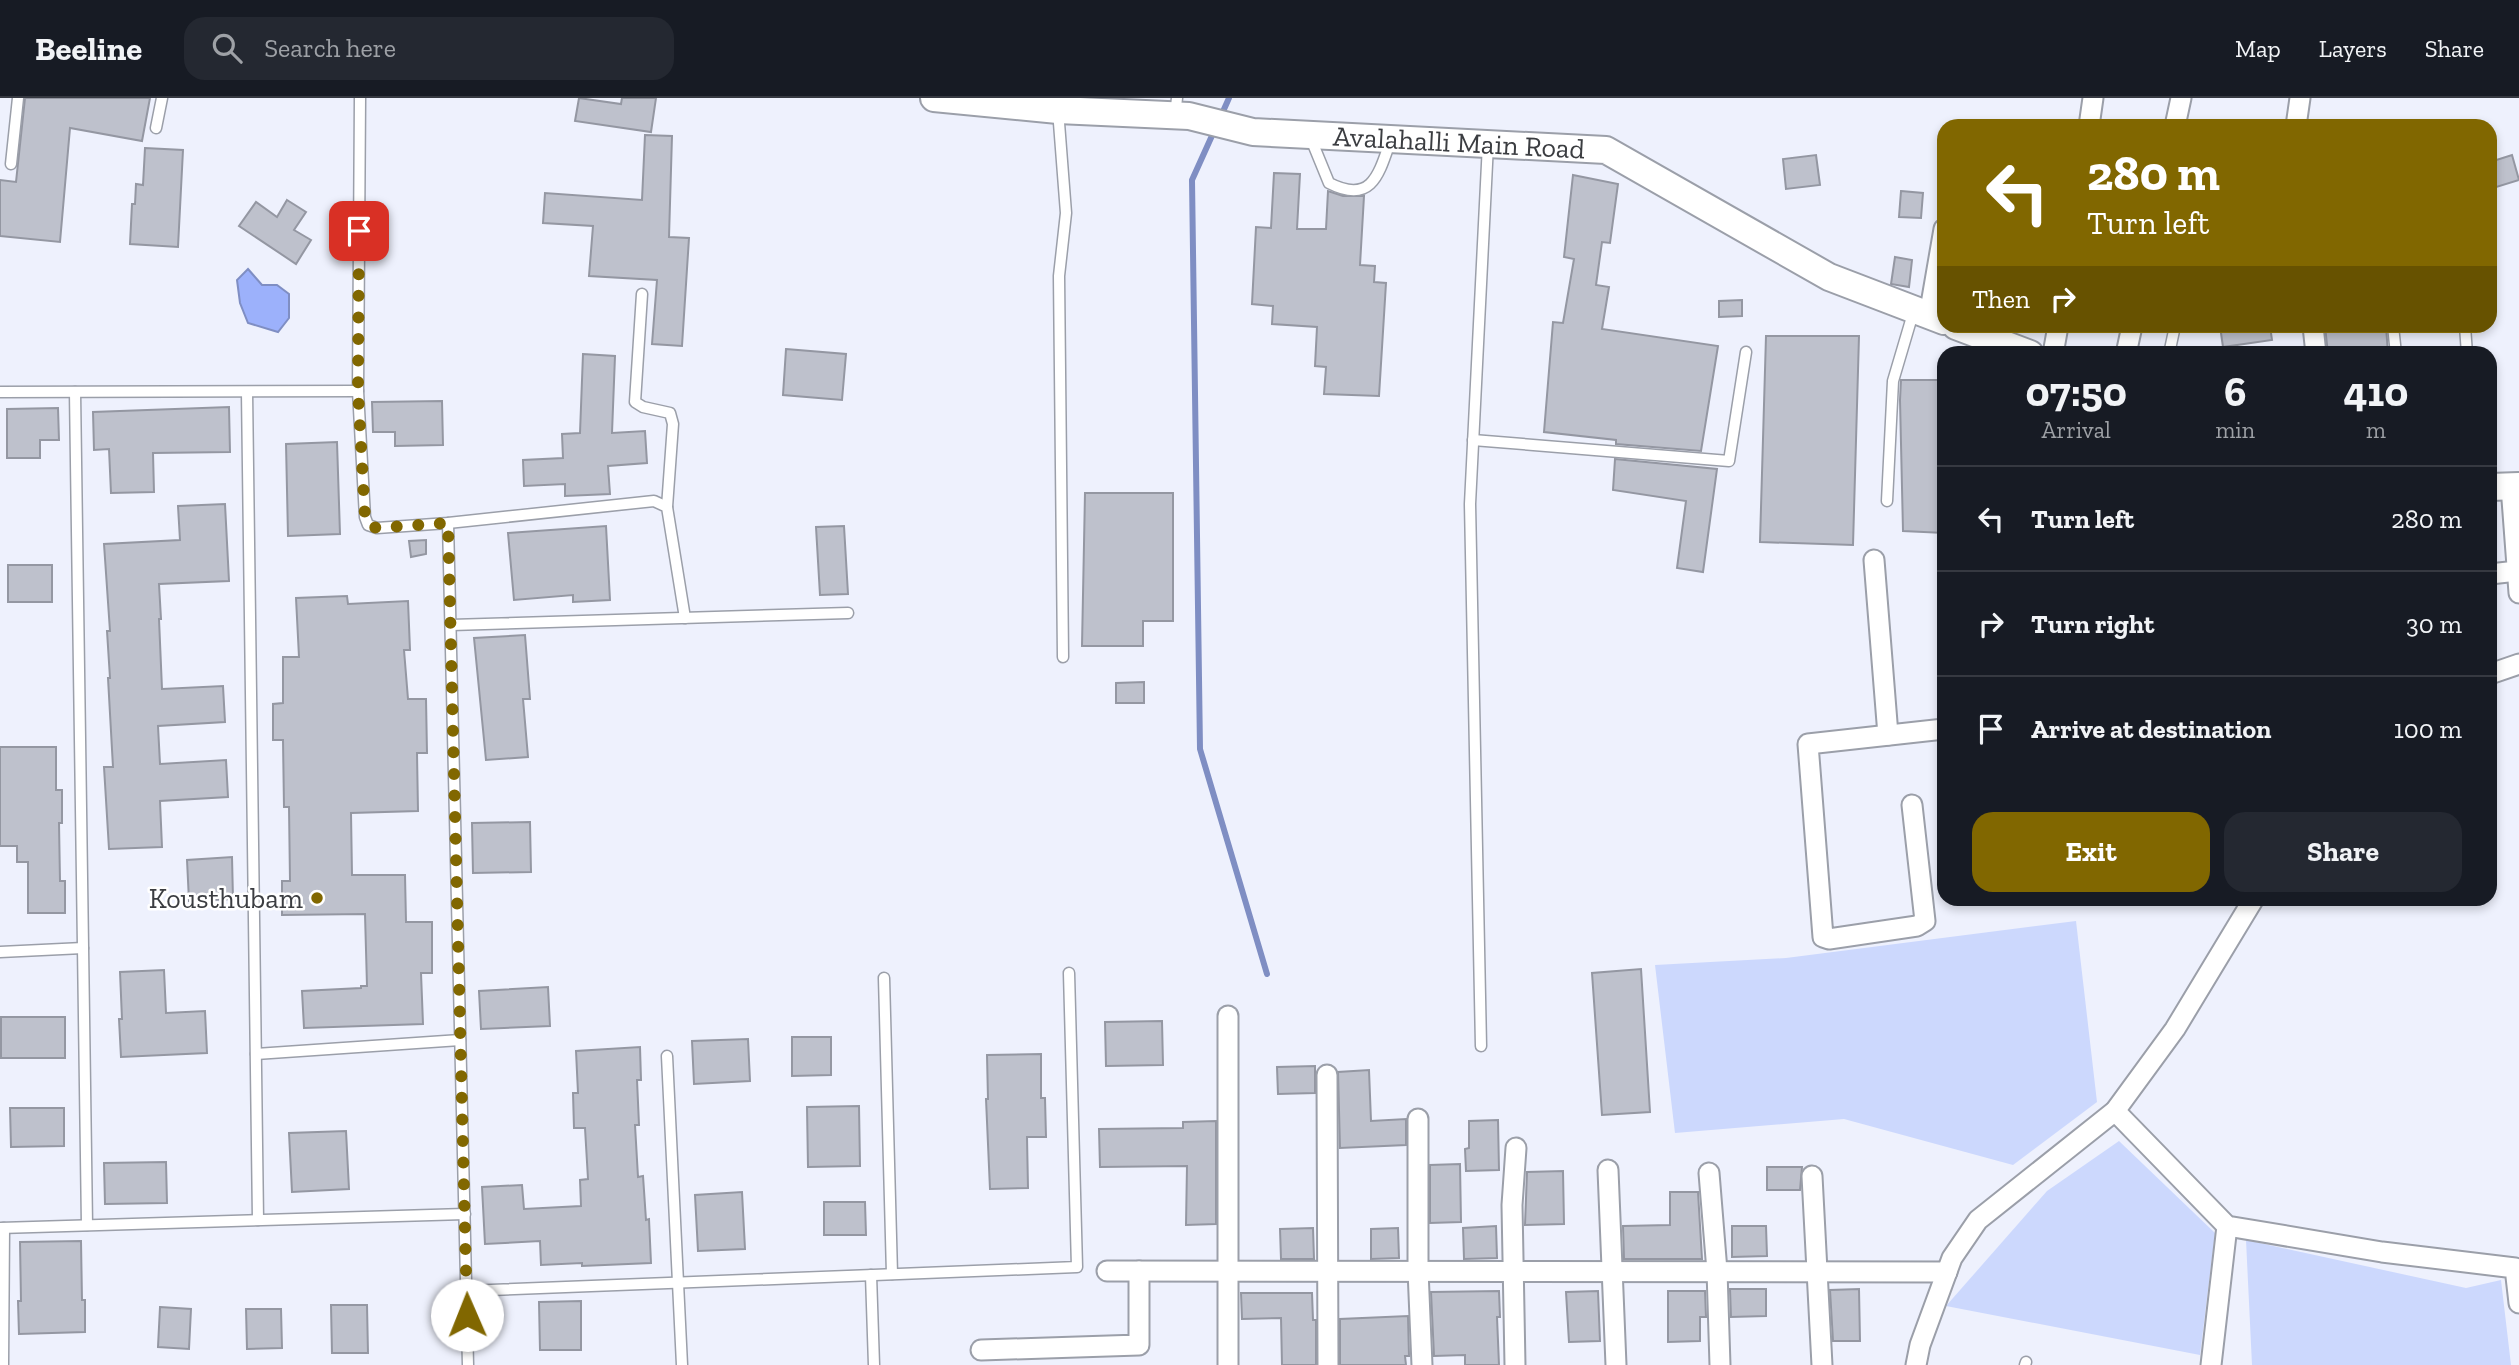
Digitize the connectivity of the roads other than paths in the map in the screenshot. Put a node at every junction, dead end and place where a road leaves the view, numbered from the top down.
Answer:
1 (18, 98) edge
2 (162, 98) edge
3 (360, 98) edge
4 (934, 98) edge
5 (944, 98) edge
6 (2093, 98) edge
7 (2181, 98) edge
8 (2300, 98) edge
9 (1021, 102) edge
10 (1088, 104) edge
11 (1058, 110) junction
12 (1170, 110) edge
13 (2090, 119) edge
14 (2176, 119) edge
15 (2298, 119) edge
16 (156, 128) dead end
17 (1310, 135) junction
18 (1392, 139) junction
19 (1488, 144) junction
20 (11, 164) dead end
21 (1937, 271) edge
22 (642, 294) dead end
23 (1929, 315) edge
24 (1974, 333) edge
25 (2009, 346) edge
26 (1746, 352) dead end
27 (358, 391) junction
28 (0, 392) edge
29 (75, 392) junction
30 (247, 392) junction
31 (1473, 440) junction
32 (2507, 486) edge
33 (1887, 501) dead end
34 (667, 508) junction
35 (448, 523) junction
36 (1874, 560) dead end
37 (2517, 571) edge
38 (2497, 574) edge
39 (2519, 593) edge
40 (848, 613) dead end
41 (685, 618) junction
42 (450, 625) junction
43 (1063, 657) dead end
44 (2519, 664) edge
45 (2497, 672) edge
46 (1937, 730) edge
47 (1888, 735) junction
48 (1912, 805) dead end
49 (2249, 906) edge
50 (83, 948) junction
51 (0, 952) edge
52 (1069, 973) dead end
53 (884, 978) dead end
54 (1228, 1016) dead end
55 (460, 1040) junction
56 (1481, 1046) dead end
57 (256, 1054) junction
58 (667, 1056) dead end
59 (1327, 1075) dead end
60 (2115, 1111) junction
61 (1418, 1119) dead end
62 (1516, 1148) dead end
63 (1608, 1170) dead end
64 (1709, 1173) dead end
65 (1812, 1176) dead end
66 (464, 1214) junction
67 (258, 1220) junction
68 (87, 1226) junction
69 (2228, 1226) junction
70 (2, 1228) edge
71 (2517, 1268) edge
72 (1228, 1269) junction
73 (1139, 1270) junction
74 (1418, 1270) junction
75 (1513, 1270) junction
76 (1107, 1271) dead end
77 (1328, 1271) junction
78 (1613, 1271) junction
79 (1717, 1271) junction
80 (1815, 1272) junction
81 (1947, 1272) junction
82 (871, 1275) junction
83 (892, 1275) junction
84 (679, 1283) junction
85 (466, 1291) junction
86 (2519, 1303) edge
87 (981, 1350) dead end
88 (3, 1365) edge
89 (468, 1365) edge
90 (682, 1365) edge
91 (874, 1365) edge
92 (1228, 1365) edge
93 (1328, 1365) edge
94 (1422, 1365) edge
95 (1515, 1365) edge
96 (1616, 1365) edge
97 (1720, 1365) edge
98 (1822, 1365) edge
99 (1916, 1365) edge
100 (2211, 1365) edge

1 - 20 lane
2 - 16 lane
3 - 27 lane
4 - 5 main road, Avalahalli Main Road
5 - 9 main road, Avalahalli Main Road
6 - 13 street
7 - 14 street
8 - 15 street
9 - 11 main road, Avalahalli Main Road
10 - 11 main road, Avalahalli Main Road
10 - 12 main road, Avalahalli Main Road
11 - 43 lane
12 - 17 main road, Avalahalli Main Road
17 - 18 main road, Avalahalli Main Road
17 - 18 lane
18 - 19 main road, Avalahalli Main Road
19 - 23 main road, Avalahalli Main Road
19 - 31 lane
21 - 23 street
22 - 34 lane
23 - 33 lane
24 - 25 main road
26 - 31 lane
27 - 30 lane
27 - 35 lane
28 - 29 lane
29 - 30 lane
29 - 50 lane
30 - 57 lane
31 - 56 lane
32 - 37 street
34 - 35 lane
34 - 41 lane
35 - 42 lane
36 - 47 street
37 - 38 street
37 - 39 street
40 - 41 lane
41 - 42 lane
42 - 55 lane
44 - 45 street
46 - 47 street
47 - 48 street
49 - 60 street
50 - 51 lane
50 - 68 lane
52 - 83 lane
53 - 83 lane
54 - 72 street
55 - 57 lane
55 - 66 lane
57 - 67 lane
58 - 84 lane
59 - 77 street
60 - 69 street
60 - 81 street
61 - 74 street
62 - 75 street
63 - 78 street
64 - 79 street
65 - 80 street
66 - 67 lane
66 - 85 lane
67 - 68 lane
68 - 70 lane
69 - 71 street
69 - 100 street
70 - 88 lane
71 - 86 street
72 - 73 street
72 - 77 street
72 - 92 street
73 - 76 street
73 - 87 street
74 - 75 street
74 - 77 street
74 - 94 street
75 - 78 street
75 - 95 street
77 - 93 street
78 - 79 street
78 - 96 street
79 - 80 street
79 - 97 street
80 - 81 street
80 - 98 street
81 - 99 street
82 - 83 lane
82 - 84 lane
82 - 91 lane
84 - 85 lane
84 - 90 lane
85 - 89 lane

